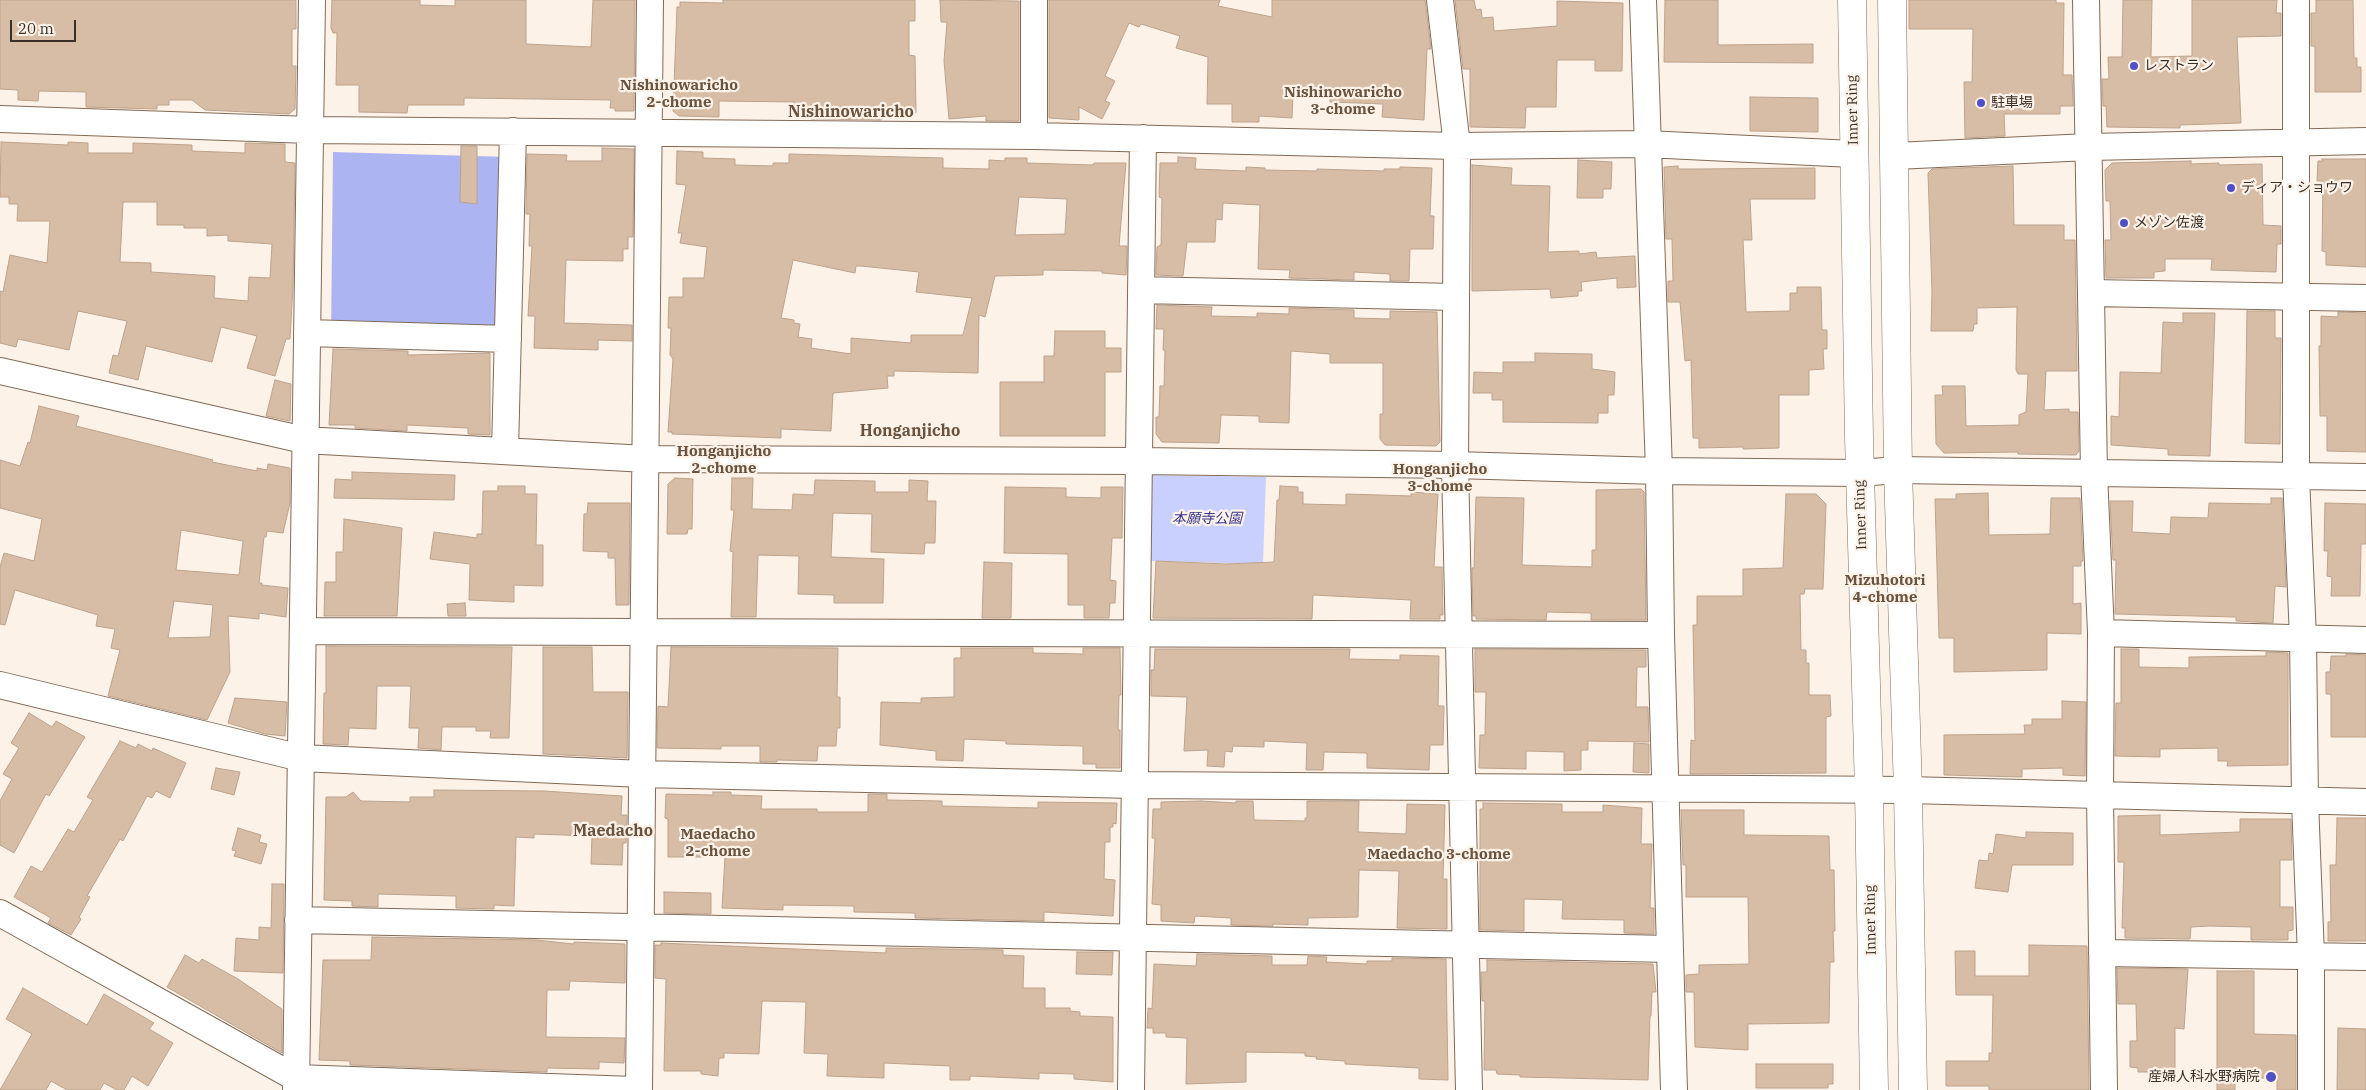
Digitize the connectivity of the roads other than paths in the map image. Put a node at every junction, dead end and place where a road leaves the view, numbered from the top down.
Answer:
1 (312, 0) edge
2 (650, 0) edge
3 (1034, 0) edge
4 (1440, 0) edge
5 (1643, 0) edge
6 (1852, 0) edge
7 (1892, 0) edge
8 (2086, 0) edge
9 (2296, 0) edge
10 (0, 119) edge
11 (310, 130) junction
12 (513, 131) junction
13 (648, 132) junction
14 (1034, 136) junction
15 (1143, 138) junction
16 (2366, 141) edge
17 (2295, 142) junction
18 (1646, 144) junction
19 (1458, 146) junction
20 (2089, 147) junction
21 (1854, 154) junction
22 (1895, 156) junction
23 (1141, 290) junction
24 (2091, 293) junction
25 (1456, 296) junction
26 (2296, 296) junction
27 (2366, 298) edge
28 (307, 333) junction
29 (508, 339) junction
30 (0, 371) edge
31 (304, 440) junction
32 (506, 451) junction
33 (646, 459) junction
34 (1139, 461) junction
35 (1455, 465) junction
36 (1898, 470) junction
37 (1659, 471) junction
38 (1859, 473) junction
39 (2094, 473) junction
40 (2296, 476) junction
41 (2366, 477) edge
42 (303, 631) junction
43 (643, 632) junction
44 (2101, 633) junction
45 (1136, 634) junction
46 (1458, 635) junction
47 (1661, 635) junction
48 (2303, 638) junction
49 (2366, 640) edge
50 (0, 685) edge
51 (301, 758) junction
52 (642, 774) junction
53 (1135, 785) junction
54 (1462, 786) junction
55 (1665, 788) junction
56 (1869, 790) junction
57 (1908, 790) junction
58 (2100, 795) junction
59 (2305, 801) junction
60 (2366, 802) edge
61 (0, 914) edge
62 (298, 920) junction
63 (640, 927) junction
64 (1133, 938) junction
65 (1466, 945) junction
66 (1670, 949) junction
67 (2102, 954) junction
68 (2311, 956) junction
69 (2366, 957) edge
70 (296, 1084) edge
71 (474, 1087) edge
72 (634, 1090) edge
73 (639, 1090) edge
74 (1131, 1090) edge
75 (1469, 1090) edge
76 (1674, 1090) edge
77 (1874, 1090) edge
78 (1913, 1090) edge
79 (2104, 1090) edge
80 (2310, 1090) edge

1 - 11 street
2 - 13 street
3 - 14 street
4 - 19 street
5 - 18 street
6 - 21 main road, Inner Ring
7 - 22 main road
8 - 20 street
9 - 17 street
10 - 11 street
11 - 12 street
11 - 28 street
12 - 13 street
12 - 29 street
13 - 14 street
13 - 33 street
14 - 15 street
15 - 19 street
15 - 23 street
16 - 17 street
17 - 20 street
17 - 26 street
18 - 19 street
18 - 21 street
18 - 37 street
19 - 25 street
20 - 22 street
20 - 24 street
21 - 38 main road, Inner Ring
22 - 36 main road
23 - 25 street
23 - 34 street
24 - 26 street
24 - 39 street
25 - 35 street
26 - 27 street
26 - 40 street
28 - 29 street
28 - 31 street
29 - 32 street
30 - 31 street
31 - 32 street
31 - 42 street
32 - 33 street
33 - 34 street
33 - 43 street
34 - 35 street
34 - 45 street
35 - 37 street
35 - 46 street
36 - 38 street
36 - 39 street
36 - 57 main road
37 - 38 street
37 - 47 street
38 - 56 main road, Inner Ring
39 - 40 street
39 - 44 street
40 - 41 street
40 - 48 street
42 - 43 street
42 - 51 street
43 - 45 street
43 - 52 street
44 - 48 street
44 - 58 street
45 - 46 street
45 - 53 street
46 - 47 street
46 - 54 street
47 - 55 street
48 - 49 street
48 - 59 street
50 - 51 street
51 - 52 street
51 - 62 street
52 - 53 street
52 - 63 street
53 - 54 street
53 - 64 street
54 - 55 street
54 - 65 street
55 - 56 street
55 - 66 street
56 - 57 street
56 - 77 main road, Inner Ring
57 - 58 street
57 - 78 main road
58 - 59 street
58 - 67 street
59 - 60 street
59 - 68 street
61 - 70 street
62 - 63 street
62 - 70 street
63 - 64 street
63 - 73 street
64 - 65 street
64 - 74 street
65 - 66 street
65 - 75 street
66 - 76 street
67 - 68 street
67 - 79 street
68 - 69 street
68 - 80 street
70 - 71 street
71 - 72 street

